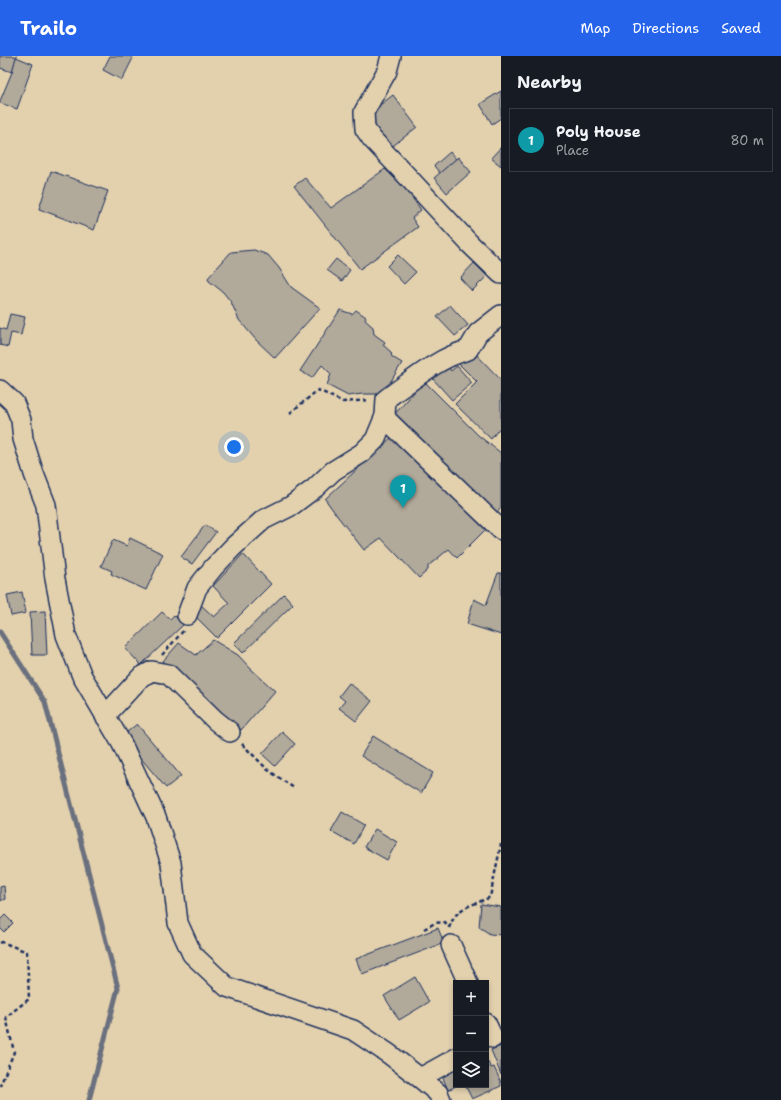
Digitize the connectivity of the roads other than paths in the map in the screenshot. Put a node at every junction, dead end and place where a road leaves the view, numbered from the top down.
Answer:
1 (391, 56) edge
2 (501, 274) edge
3 (501, 315) edge
4 (0, 390) edge
5 (385, 408) junction
6 (501, 530) edge
7 (187, 615) road end
8 (105, 716) junction
9 (230, 732) road end
10 (450, 936) road end
11 (467, 980) edge
12 (453, 1060) edge
13 (420, 1078) junction
14 (441, 1100) edge

1 - 2 street
3 - 5 street
4 - 8 street
5 - 6 street
5 - 7 street
8 - 9 street
8 - 13 street
10 - 11 street
12 - 13 street
13 - 14 street

